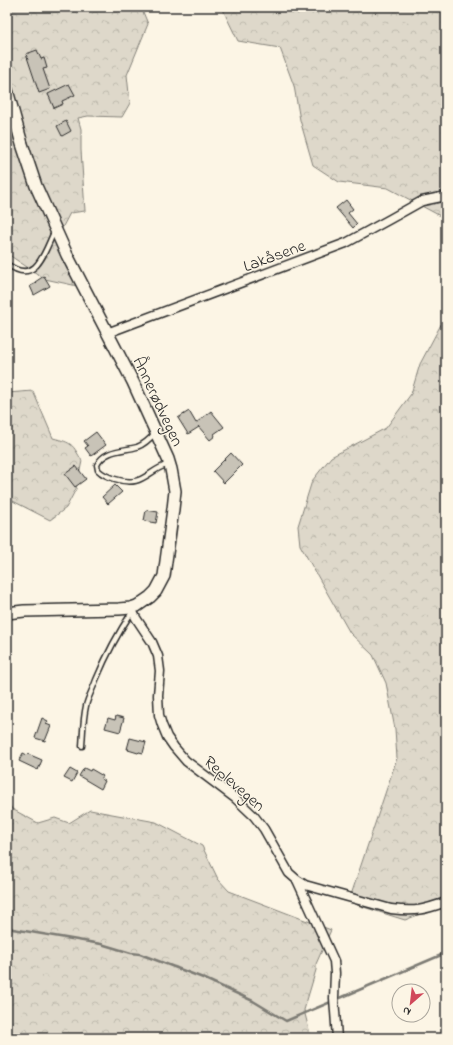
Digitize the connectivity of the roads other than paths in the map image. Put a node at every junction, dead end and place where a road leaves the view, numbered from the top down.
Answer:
1 (7, 90) edge
2 (446, 196) edge
3 (56, 229) junction
4 (7, 264) edge
5 (107, 333) junction
6 (156, 433) junction
7 (170, 464) junction
8 (132, 610) junction
9 (7, 613) edge
10 (82, 746) dead end
11 (297, 880) junction
12 (446, 902) edge
13 (338, 1038) edge

1 - 3 main road, Ånnerødvegen
2 - 5 street, Lakåsene
3 - 4 lane
3 - 5 main road, Ånnerødvegen
5 - 6 main road, Ånnerødvegen
6 - 7 main road, Ånnerødvegen
6 - 7 lane
7 - 8 main road, Ånnerødvegen
8 - 9 main road, Ånnerødvegen
8 - 10 lane
8 - 11 street, Replevegen
11 - 12 street, Replevegen
11 - 13 street

